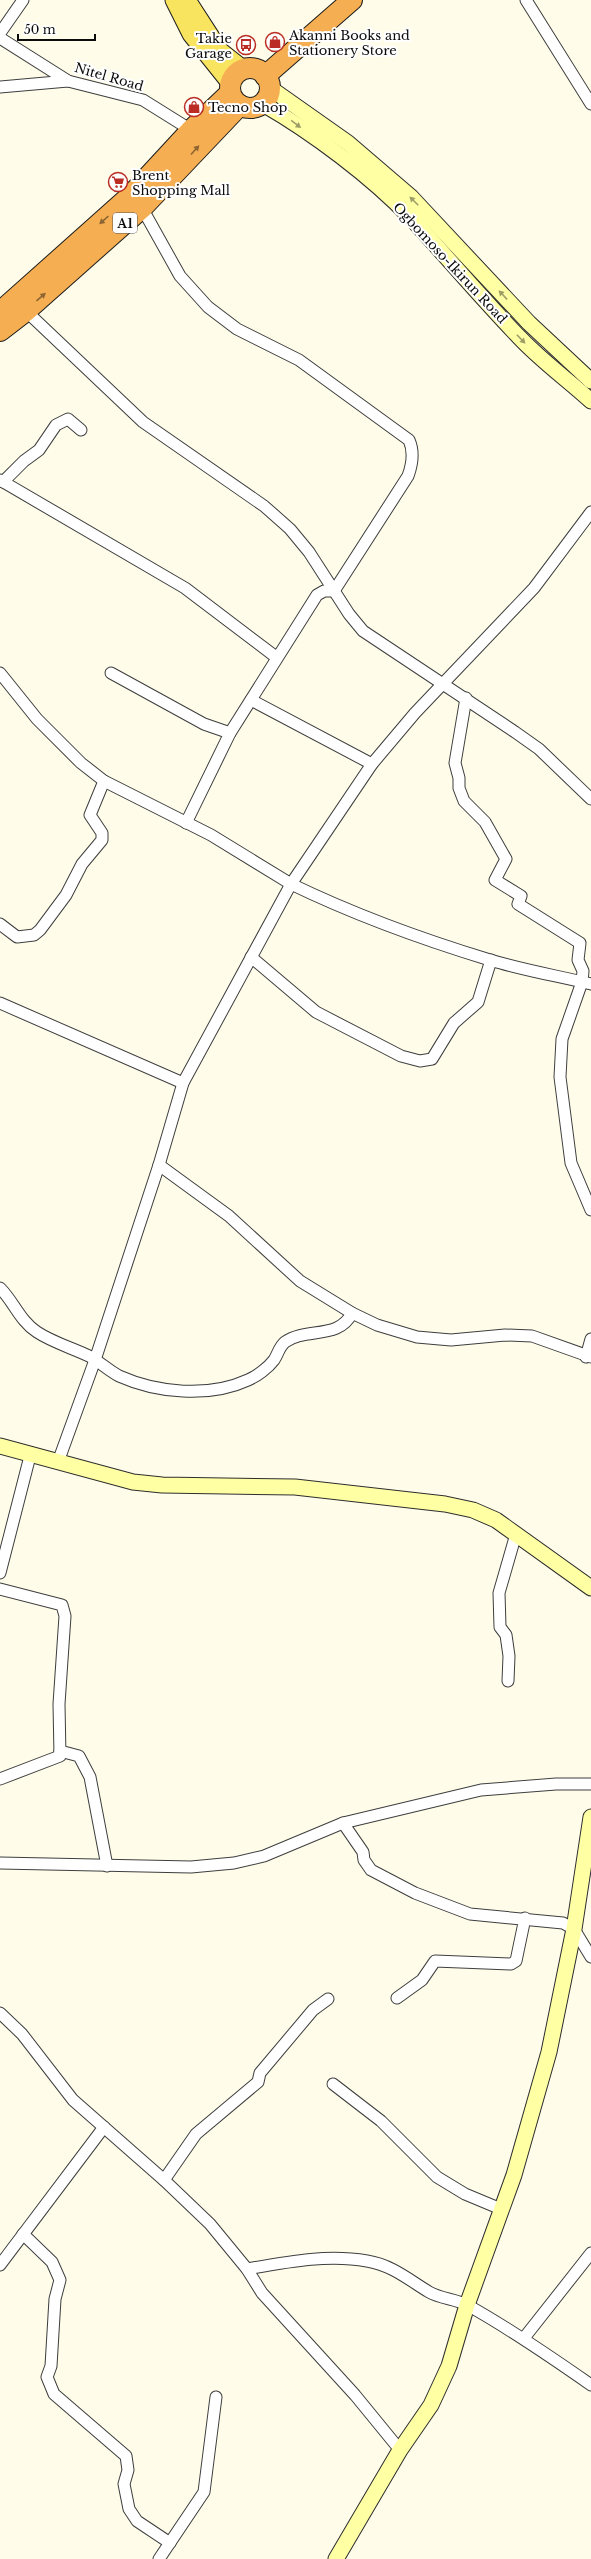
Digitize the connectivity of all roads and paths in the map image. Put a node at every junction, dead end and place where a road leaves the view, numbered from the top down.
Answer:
1 (23, 0) edge
2 (174, 0) edge
3 (187, 0) edge
4 (352, 0) edge
5 (526, 0) edge
6 (0, 33) edge
7 (0, 38) edge
8 (68, 81) junction
9 (0, 87) edge
10 (236, 88) junction
11 (266, 89) junction
12 (591, 104) edge
13 (192, 130) junction
14 (142, 208) junction
15 (26, 311) junction
16 (0, 312) edge
17 (0, 331) edge
18 (591, 381) edge
19 (591, 401) edge
20 (81, 430) dead end
21 (2, 481) edge
22 (591, 512) edge
23 (334, 591) junction
24 (276, 657) junction
25 (111, 673) dead end
26 (1, 678) edge
27 (445, 683) junction
28 (466, 698) junction
29 (251, 700) junction
30 (230, 733) junction
31 (372, 764) junction
32 (104, 781) junction
33 (591, 799) edge
34 (186, 823) junction
35 (291, 884) junction
36 (0, 924) edge
37 (251, 957) junction
38 (491, 960) junction
39 (586, 983) edge
40 (0, 1003) edge
41 (183, 1083) junction
42 (159, 1165) junction
43 (591, 1210) edge
44 (0, 1288) edge
45 (352, 1313) junction
46 (591, 1339) edge
47 (588, 1357) edge
48 (95, 1360) junction
49 (0, 1446) edge
50 (30, 1456) junction
51 (58, 1462) junction
52 (516, 1534) junction
53 (0, 1573) edge
54 (591, 1588) edge
55 (0, 1589) edge
56 (508, 1681) dead end
57 (60, 1751) junction
58 (0, 1779) edge
59 (591, 1784) edge
60 (591, 1817) edge
61 (343, 1824) junction
62 (0, 1863) edge
63 (107, 1866) junction
64 (525, 1918) junction
65 (574, 1929) junction
66 (591, 1957) edge
67 (397, 1998) dead end
68 (328, 1999) dead end
69 (0, 2013) edge
70 (333, 2084) dead end
71 (104, 2127) junction
72 (164, 2180) junction
73 (501, 2208) junction
74 (23, 2234) junction
75 (591, 2253) edge
76 (0, 2265) edge
77 (247, 2269) junction
78 (467, 2305) junction
79 (524, 2338) junction
80 (591, 2385) edge
81 (216, 2397) dead end
82 (400, 2450) junction
83 (170, 2543) junction
84 (159, 2559) edge
85 (336, 2559) edge

1 - 6 street
2 - 10 main road
3 - 10 main road
4 - 11 highway
5 - 12 street
7 - 8 street, Nitel Road
8 - 9 street
8 - 13 street, Nitel Road
10 - 11 highway
10 - 11 highway
10 - 13 highway, A1
14 -> 10 highway, A1
18 -> 11 street, Ogbomoso-Ikirun Road
11 -> 19 street, Ogbomoso-Ikirun Road
13 -> 16 highway, A1
15 -> 14 highway, A1
14 - 23 street
15 - 17 highway, A1
15 - 23 street
20 - 21 street
21 - 24 street
22 - 27 street
23 - 24 street
23 - 27 street
24 - 29 street
25 - 30 street
26 - 32 street
27 - 28 street
27 - 31 street
28 - 33 street
28 - 39 street
29 - 30 street
29 - 31 street
30 - 34 street
31 - 35 street
32 - 34 street
32 - 36 street
34 - 35 street
35 - 37 street
35 - 38 street
37 - 38 street
37 - 41 street
38 - 39 street
39 - 43 street
40 - 41 street
41 - 42 street
42 - 45 street
42 - 48 street
44 - 48 street
45 - 47 street
45 - 48 street
46 - 47 street
48 - 51 street
49 - 50 street
50 - 51 street
50 - 53 street
51 - 52 street
52 - 54 street
52 - 56 street
55 - 57 street
57 - 58 street
57 - 63 street
59 - 61 street
60 - 65 street
61 - 63 street
61 - 64 street
62 - 63 street
64 - 65 street
64 - 67 street
65 - 66 street
65 - 73 street
68 - 72 street
69 - 71 street
70 - 73 street
71 - 72 street
71 - 74 street
72 - 77 street
73 - 78 street
74 - 76 street
74 - 83 street
75 - 79 street
77 - 78 street
77 - 82 street
78 - 79 street
78 - 82 street
79 - 80 street
81 - 83 street
82 - 85 street
83 - 84 street

